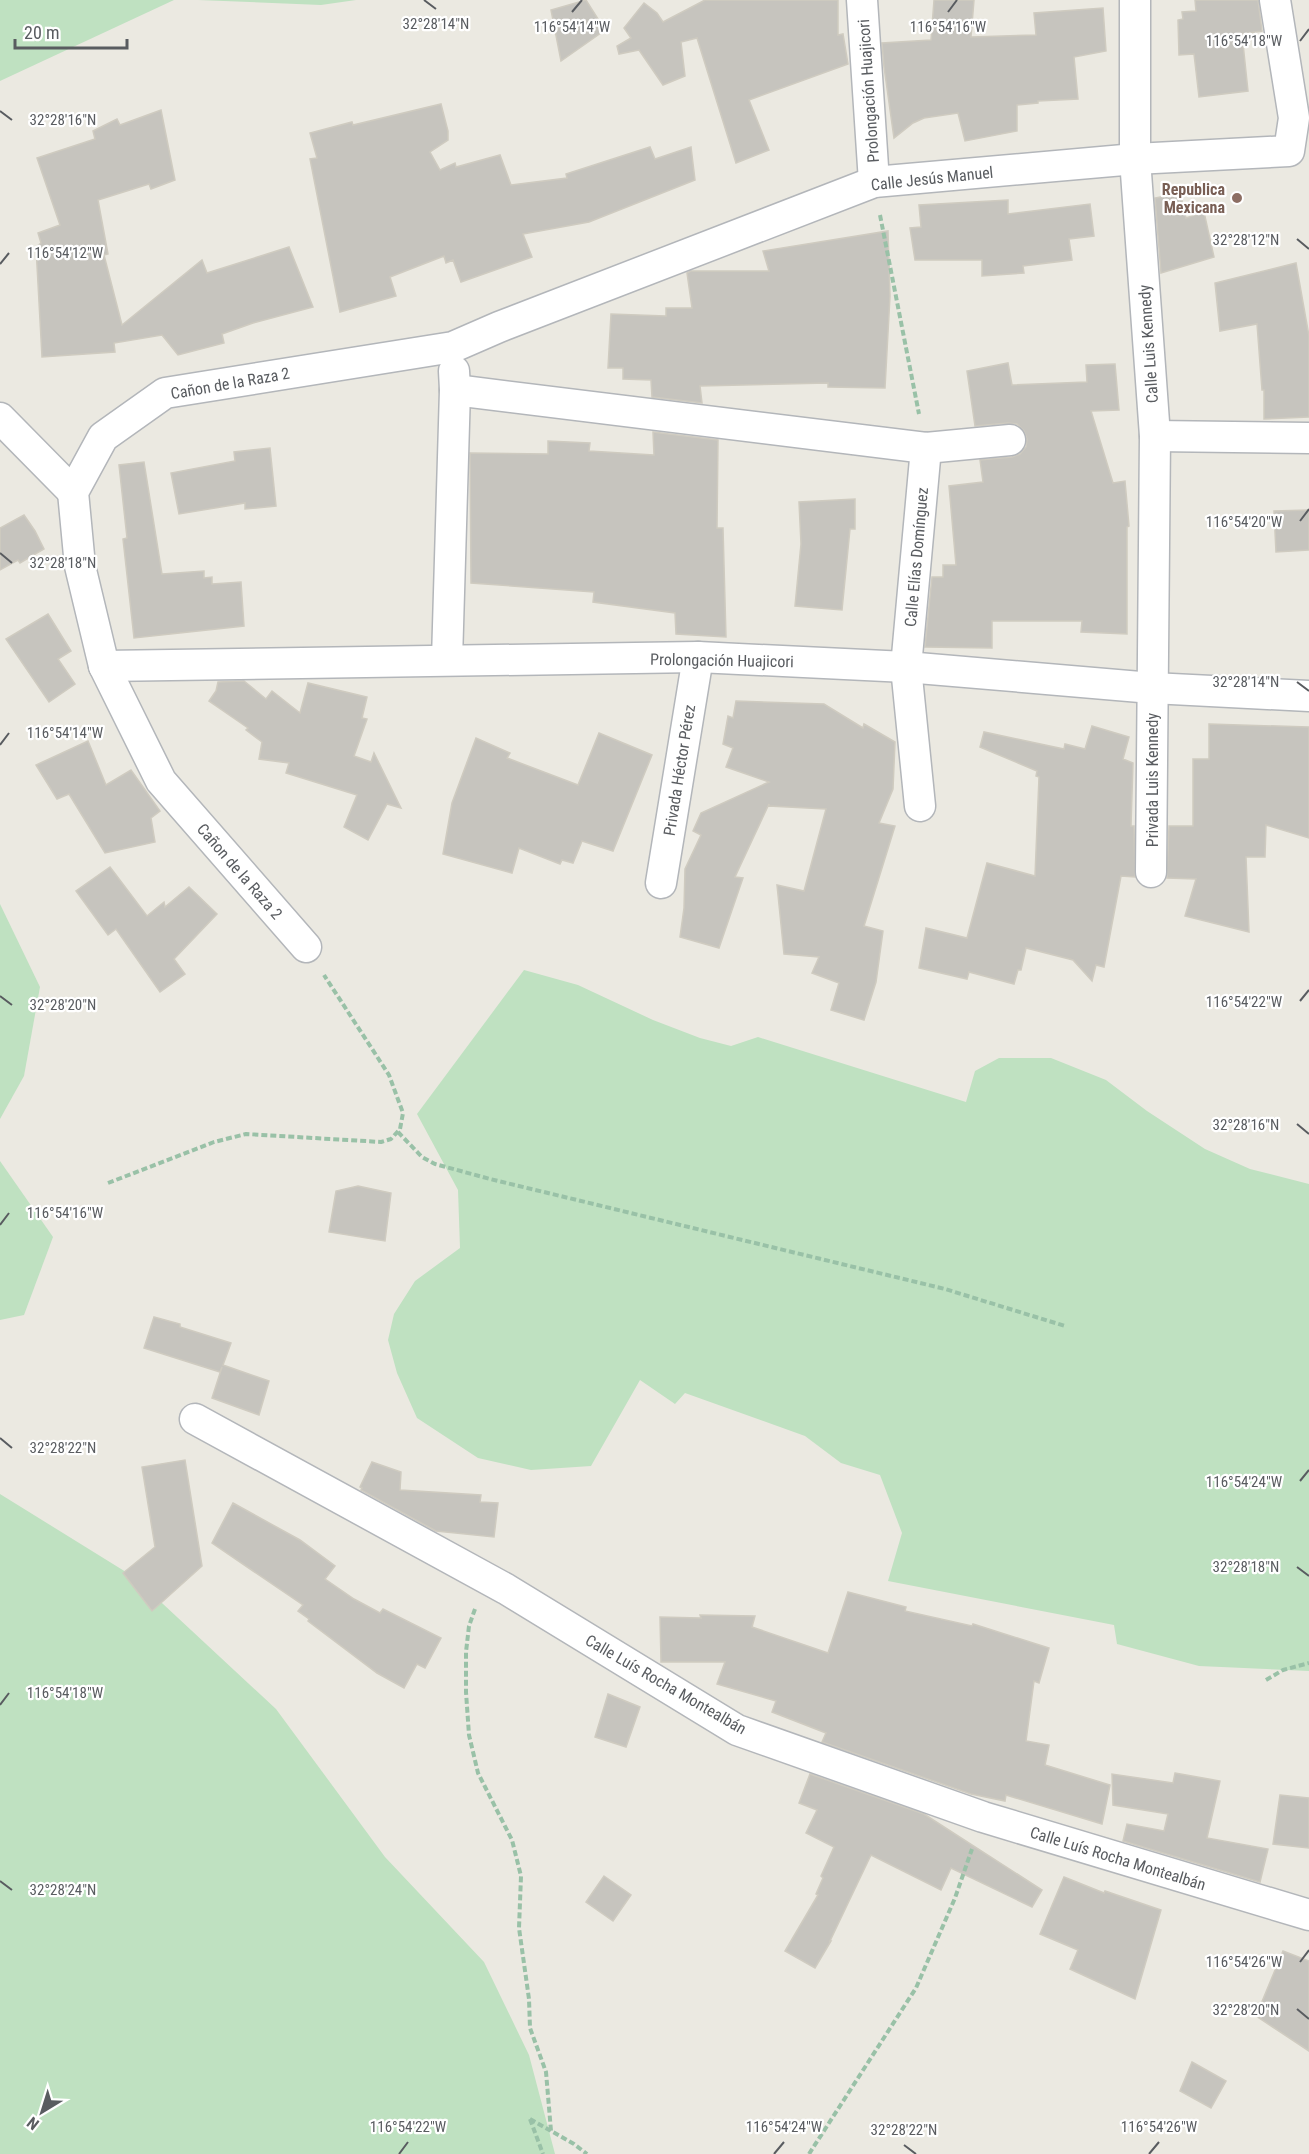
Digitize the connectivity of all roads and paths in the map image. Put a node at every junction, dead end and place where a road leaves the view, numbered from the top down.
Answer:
1 (862, 0) edge
2 (1135, 0) edge
3 (1275, 0) edge
4 (1135, 159) junction
5 (874, 182) junction
6 (453, 347) junction
7 (455, 390) junction
8 (0, 418) edge
9 (1155, 436) junction
10 (1309, 438) edge
11 (1010, 440) dead end
12 (926, 448) junction
13 (73, 492) junction
14 (698, 657) junction
15 (447, 660) junction
16 (104, 666) junction
17 (906, 667) junction
18 (1152, 688) junction
19 (1309, 696) edge
20 (920, 806) dead end
21 (1151, 872) dead end
22 (661, 883) dead end
23 (306, 946) joint
24 (398, 1132) junction
25 (108, 1183) dead end
26 (1065, 1326) dead end
27 (195, 1419) dead end
28 (485, 1577) junction
29 (1309, 1663) edge
30 (1266, 1680) dead end
31 (984, 1817) junction
32 (1309, 1915) edge
33 (551, 2131) junction
34 (543, 2154) edge
35 (586, 2154) edge
36 (809, 2154) edge

1 - 5 street, Prolongación Huajicori
2 - 4 street, Calle Luis Kennedy
3 - 4 street, Calle Jesús Manuel
4 - 5 street, Calle Jesús Manuel
4 - 9 street, Calle Luis Kennedy
5 - 6 street, Calle Jesús Manuel
5 - 12 path
6 - 7 street
6 - 13 street, Cañon de la Raza 2
7 - 12 street
7 - 15 street
8 - 13 street
9 - 10 street
9 - 18 street, Calle Luis Kennedy
11 - 12 street
12 - 17 street, Calle Elías Domínguez
13 - 16 street, Cañon de la Raza 2
14 - 15 street, Prolongación Huajicori
14 - 17 street, Prolongación Huajicori
14 - 22 street, Privada Héctor Pérez
15 - 16 street, Prolongación Huajicori
16 - 23 street, Cañon de la Raza 2
17 - 18 street, Prolongación Huajicori
17 - 20 street, Calle Elías Domínguez
18 - 19 street, Prolongación Huajicori
18 - 21 street, Privada Luis Kennedy
23 - 24 path
24 - 25 path
24 - 26 path
27 - 28 street, Calle Luís Rocha Montealbán
28 - 31 street, Calle Luís Rocha Montealbán
28 - 33 path
29 - 30 path
31 - 32 street, Calle Luís Rocha Montealbán
31 - 36 path
33 - 34 path
33 - 35 path

